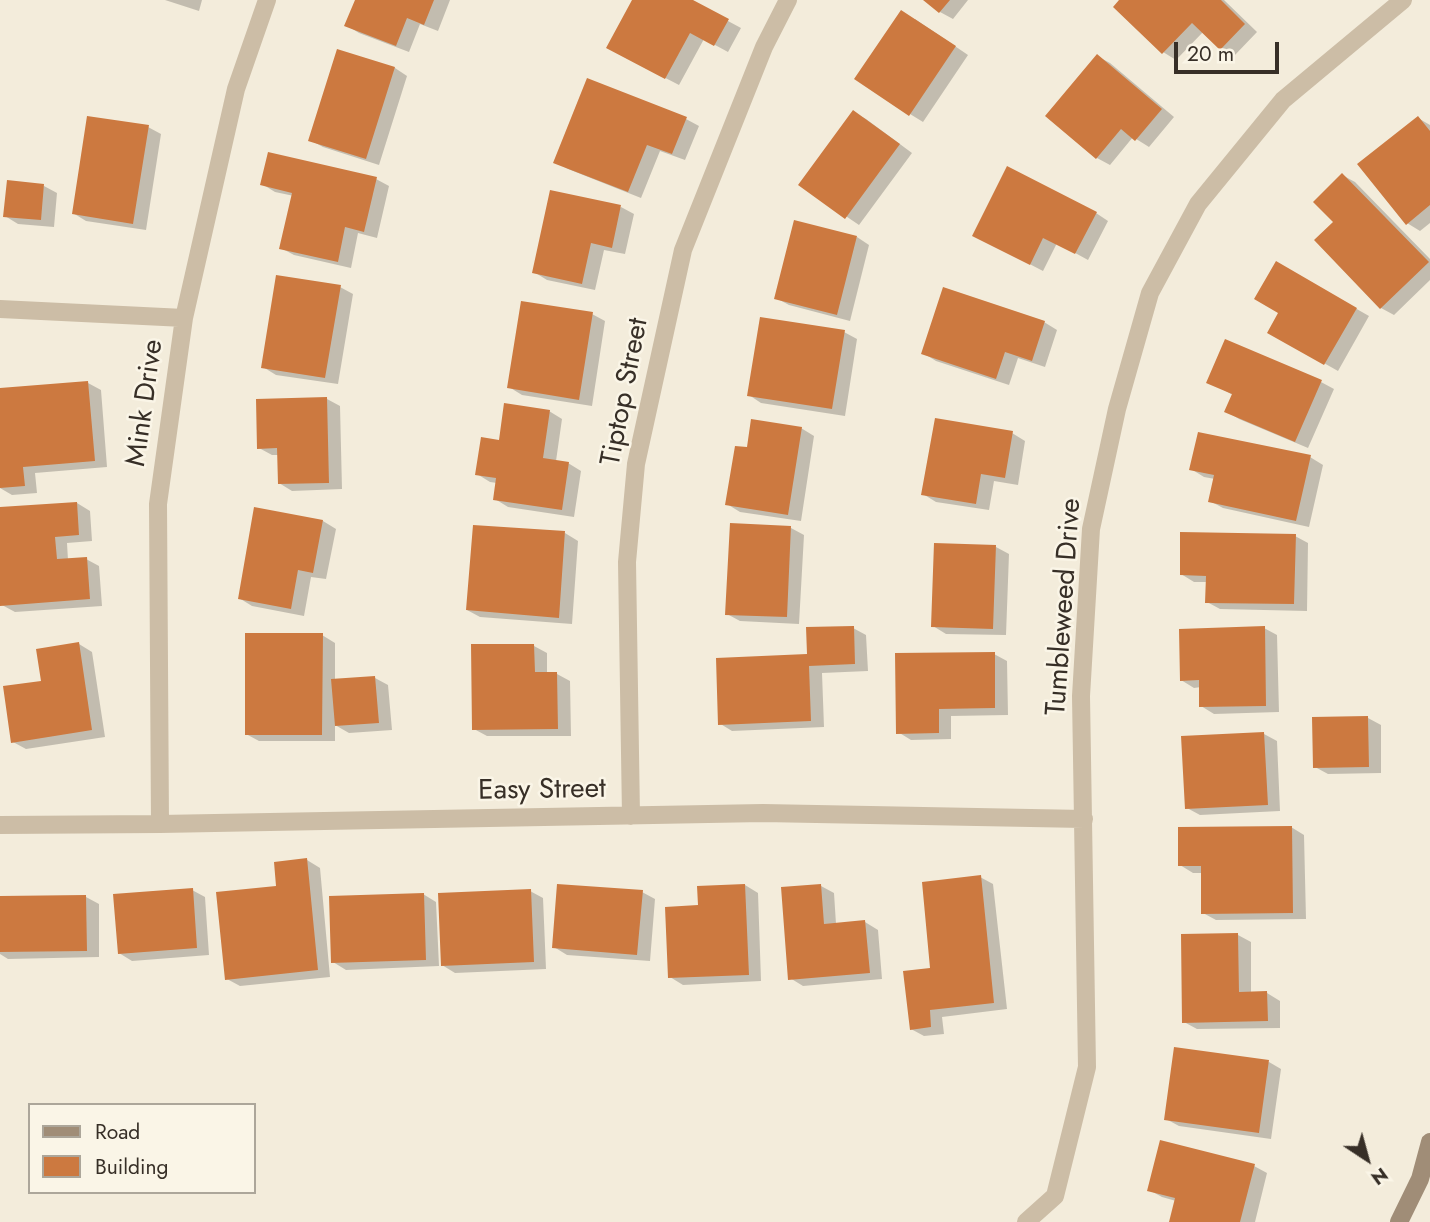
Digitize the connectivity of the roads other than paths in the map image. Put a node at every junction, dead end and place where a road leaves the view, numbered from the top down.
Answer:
1 (267, 0) edge
2 (788, 0) edge
3 (1403, 0) edge
4 (0, 309) edge
5 (184, 317) junction
6 (631, 816) junction
7 (1084, 818) junction
8 (160, 824) junction
9 (0, 825) edge
10 (1430, 1142) edge
11 (1026, 1222) edge
12 (1399, 1222) edge

1 - 5 street, Mink Drive
2 - 6 street, Tiptop Street
3 - 7 street, Tumbleweed Drive
4 - 5 street
5 - 8 street, Mink Drive
6 - 7 street, Easy Street
6 - 8 street, Easy Street
7 - 11 street, Tumbleweed Drive
8 - 9 street, Easy Street
10 - 12 street

